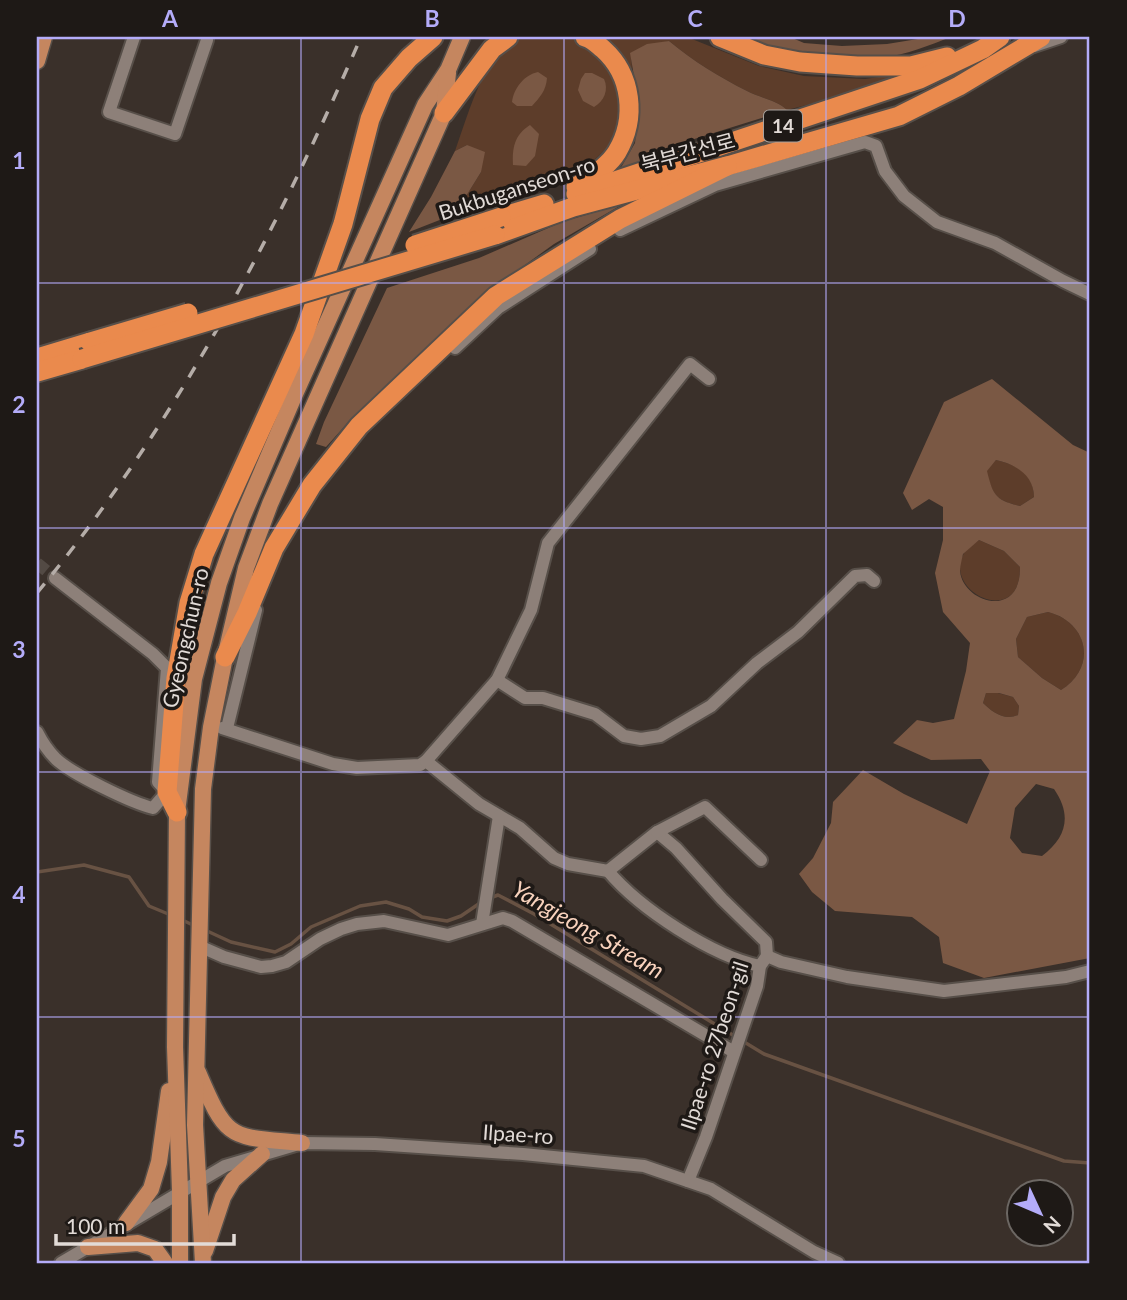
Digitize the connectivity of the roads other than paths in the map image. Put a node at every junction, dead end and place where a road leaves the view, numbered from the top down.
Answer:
1 (44, 37) edge
2 (134, 37) edge
3 (433, 37) edge
4 (462, 37) edge
5 (508, 37) edge
6 (585, 37) edge
7 (720, 37) edge
8 (1000, 37) edge
9 (1041, 37) edge
10 (1061, 37) edge
11 (207, 40) dead end
12 (1023, 49) junction
13 (983, 50) junction
14 (37, 61) edge
15 (448, 70) junction
16 (444, 113) junction
17 (727, 166) junction
18 (558, 200) junction
19 (498, 226) junction
20 (1090, 293) edge
21 (86, 351) junction
22 (37, 358) edge
23 (37, 372) edge
24 (709, 379) dead end
25 (55, 578) tunnel mouth
26 (874, 580) dead end
27 (225, 657) junction
28 (497, 680) junction
29 (219, 728) junction
30 (37, 732) edge
31 (426, 761) junction
32 (167, 792) junction
33 (177, 812) junction
34 (499, 816) junction
35 (657, 832) junction
36 (761, 860) dead end
37 (608, 872) junction
38 (482, 922) junction
39 (199, 943) junction
40 (764, 961) junction
41 (1090, 971) edge
42 (175, 1047) junction
43 (734, 1050) junction
44 (196, 1067) junction
45 (302, 1143) junction
46 (262, 1154) junction
47 (197, 1181) junction
48 (688, 1181) junction
49 (180, 1191) junction
50 (126, 1223) junction
51 (88, 1247) junction
52 (203, 1262) edge
53 (61, 1263) edge
54 (165, 1263) edge
55 (180, 1263) edge
56 (838, 1263) edge

1 - 14 main road
2 - 11 street
3 - 32 highway
4 - 15 main road, Gyeongchun-ro
5 - 16 highway
6 - 18 highway
7 - 13 highway
8 - 13 highway, Bukbuganseon-ro / 14
9 - 12 highway, 북부간선로 / 14
10 - 12 street
12 - 17 highway, 북부간선로 / 14
13 - 18 highway, Bukbuganseon-ro / 14
15 - 16 main road, Gyeongchun-ro
15 - 33 main road, Gyeongchun-ro
16 - 27 main road, Gyeongchun-ro
17 - 19 highway, 북부간선로 / 14
17 - 27 highway
18 - 19 highway, Bukbuganseon-ro / 14
19 - 21 highway, Bukbuganseon-ro / 14, bridge
20 - 29 street
21 - 22 highway, Bukbuganseon-ro / 14
21 - 23 highway, Bukbuganseon-ro / 14
24 - 28 street
25 - 32 street
26 - 28 street
27 - 29 main road, Gyeongchun-ro
28 - 31 street
29 - 31 street
29 - 39 main road, Gyeongchun-ro
30 - 32 street
31 - 34 street
32 - 33 highway
33 - 42 main road, Gyeongchun-ro
34 - 37 street
34 - 38 street
35 - 36 street
35 - 37 street
35 - 40 street
37 - 40 street
38 - 39 street
38 - 43 street
39 - 44 main road, Gyeongchun-ro
40 - 41 street, Ilpae-ro 27beon-gil
40 - 43 street, Ilpae-ro 27beon-gil
42 - 49 main road, Gyeongchun-ro
42 - 50 main road
43 - 48 street, Ilpae-ro 27beon-gil
44 - 45 main road
44 - 47 main road, Gyeongchun-ro
45 - 46 street, Ilpae-ro
45 - 48 street, Ilpae-ro
46 - 47 street, Ilpae-ro
46 - 52 main road
47 - 49 street, Ilpae-ro
47 - 52 main road, Gyeongchun-ro
48 - 56 street, Ilpae-ro
49 - 50 street, Ilpae-ro
49 - 55 main road, Gyeongchun-ro
50 - 51 street, Ilpae-ro
51 - 53 street, Ilpae-ro
51 - 54 main road

